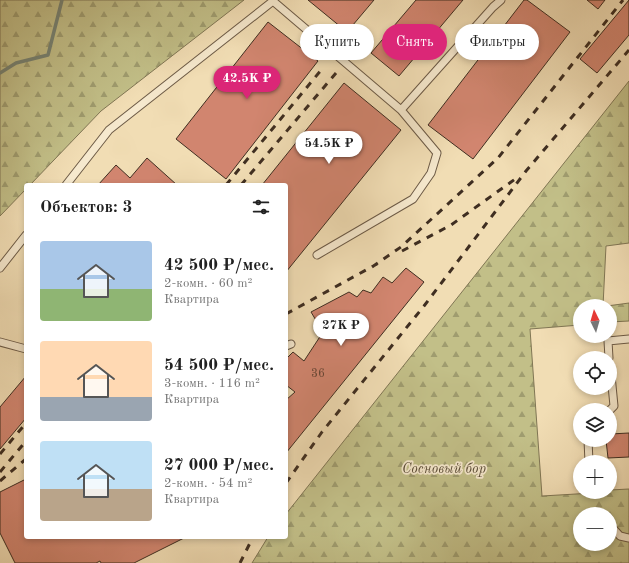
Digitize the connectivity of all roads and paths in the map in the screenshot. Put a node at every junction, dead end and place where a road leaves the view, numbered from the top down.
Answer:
1 (501, 0) edge
2 (274, 1) edge
3 (401, 110) junction
4 (68, 183) edge
5 (24, 238) edge
6 (317, 255) dead end
7 (0, 268) edge
8 (629, 339) edge
9 (0, 342) edge
10 (24, 348) edge
11 (609, 351) edge
12 (617, 533) edge
13 (629, 538) edge

1 - 3 lane
2 - 3 lane
2 - 4 lane
3 - 6 lane
5 - 7 lane
8 - 11 lane
9 - 10 lane
12 - 13 lane

